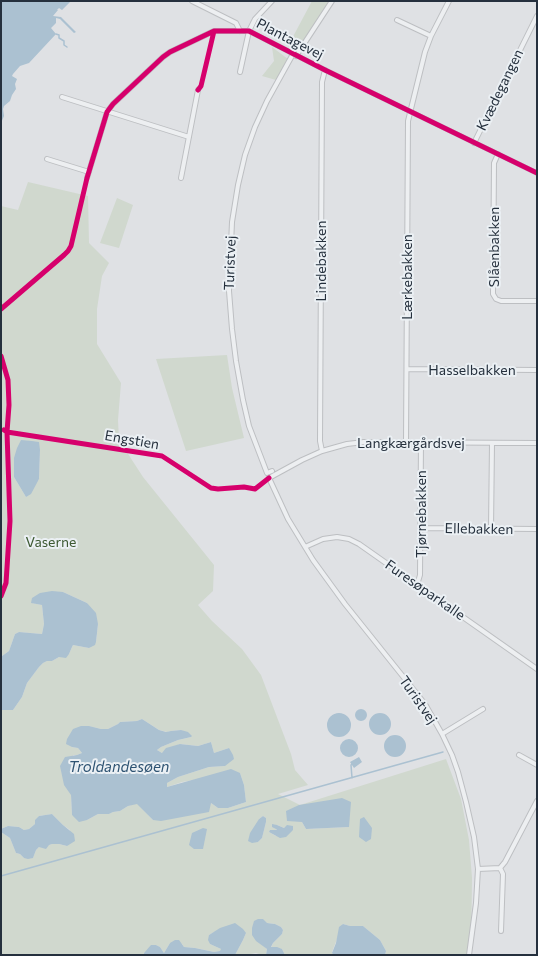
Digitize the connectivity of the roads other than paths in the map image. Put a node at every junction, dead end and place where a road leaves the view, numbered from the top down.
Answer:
1 (192, 1) edge
2 (272, 1) edge
3 (332, 1) edge
4 (449, 1) edge
5 (537, 16) edge
6 (396, 20) dead end
7 (240, 30) junction
8 (248, 31) junction
9 (431, 36) junction
10 (295, 55) junction
11 (325, 70) junction
12 (240, 72) dead end
13 (198, 90) dead end
14 (62, 97) dead end
15 (108, 112) junction
16 (411, 112) junction
17 (189, 137) junction
18 (474, 143) junction
19 (498, 154) junction
20 (47, 159) dead end
21 (89, 172) junction
22 (537, 174) edge
23 (87, 178) dead end
24 (181, 178) dead end
25 (537, 301) edge
26 (407, 369) junction
27 (537, 370) edge
28 (406, 442) junction
29 (421, 442) junction
30 (492, 443) junction
31 (537, 443) edge
32 (322, 451) junction
33 (272, 471) dead end
34 (269, 478) joint
35 (421, 528) junction
36 (491, 529) junction
37 (537, 530) edge
38 (305, 547) junction
39 (417, 585) junction
40 (537, 669) edge
41 (483, 709) dead end
42 (442, 734) junction
43 (519, 755) dead end
44 (537, 765) edge
45 (537, 801) edge
46 (500, 868) junction
47 (478, 869) junction
48 (501, 931) dead end
49 (469, 955) edge

1 - 7 street
2 - 8 street
3 - 10 street, Turistvej
4 - 9 street, Lærkebakken
5 - 18 street, Kvædegangen
6 - 9 street
7 - 8 street, Plantagevej
7 - 15 street, Plantagevej
8 - 10 street, Plantagevej
8 - 12 street, Plantagevej
9 - 16 street, Lærkebakken
10 - 11 street, Plantagevej
10 - 33 street, Turistvej
11 - 16 street, Plantagevej
11 - 32 street, Lindebakken
13 - 17 street
14 - 15 street
15 - 17 street
15 - 21 street, Plantagevej
16 - 18 street, Plantagevej
16 - 26 street, Lærkebakken
17 - 24 street
18 - 19 street, Plantagevej
19 - 22 street, Plantagevej
19 - 25 street, Slåenbakken
20 - 21 street
21 - 23 street, Plantagevej
26 - 27 street, Hasselbakken
26 - 28 street, Lærkebakken
28 - 29 street, Langkærgårdsvej
28 - 32 street, Langkærgårdsvej
29 - 30 street, Langkærgårdsvej
29 - 35 street, Tjørnebakken
30 - 31 street, Langkærgårdsvej
30 - 36 street
32 - 34 street, Langkærgårdsvej
34 - 38 street, Turistvej
35 - 36 street, Ellebakken
35 - 39 street, Tjørnebakken
36 - 37 street, Ellebakken
38 - 39 street, Furesøparkalle
38 - 42 street, Turistvej
39 - 40 street, Furesøparkalle
41 - 42 street
42 - 47 street, Turistvej
43 - 44 street
45 - 46 street
46 - 47 street
46 - 48 street
47 - 49 street, Turistvej

